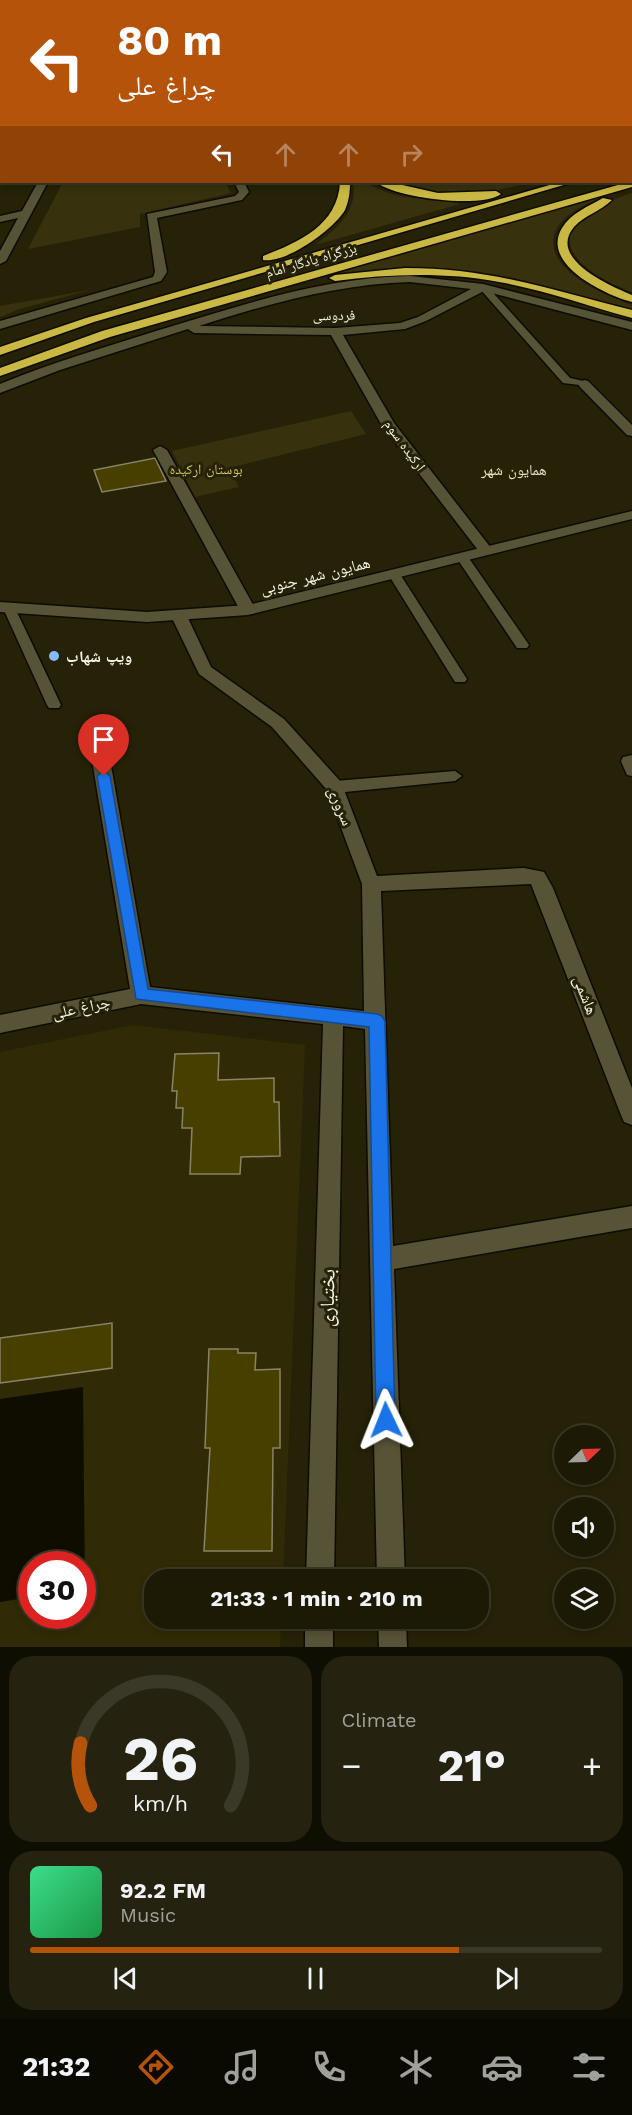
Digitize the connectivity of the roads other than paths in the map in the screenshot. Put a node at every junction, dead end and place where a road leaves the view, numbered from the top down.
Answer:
1 (42, 183) edge
2 (240, 183) edge
3 (345, 183) edge
4 (384, 183) edge
5 (562, 183) edge
6 (566, 183) edge
7 (632, 185) edge
8 (24, 214) junction
9 (0, 219) edge
10 (0, 261) edge
11 (483, 287) junction
12 (191, 290) junction
13 (632, 298) edge
14 (213, 303) junction
15 (632, 314) edge
16 (0, 326) edge
17 (632, 326) edge
18 (176, 329) junction
19 (335, 332) junction
20 (0, 351) edge
21 (0, 372) edge
22 (584, 384) joint
23 (0, 389) edge
24 (632, 432) edge
25 (160, 450) dead end
26 (631, 516) edge
27 (486, 551) junction
28 (462, 556) junction
29 (394, 574) junction
30 (5, 607) edge
31 (248, 610) junction
32 (178, 616) junction
33 (522, 645) dead end
34 (460, 679) dead end
35 (54, 705) dead end
36 (100, 754) dead end
37 (632, 760) edge
38 (632, 771) edge
39 (455, 776) dead end
40 (335, 787) junction
41 (371, 884) junction
42 (141, 994) junction
43 (333, 1017) junction
44 (377, 1021) junction
45 (0, 1024) edge
46 (632, 1115) edge
47 (632, 1217) edge
48 (380, 1260) junction
49 (320, 1569) edge
50 (391, 1569) edge
51 (320, 1629) edge
52 (392, 1629) edge
53 (319, 1647) edge
54 (393, 1647) edge

1 - 8 street
2 - 16 street
3 - 12 highway
4 - 5 highway
6 - 12 highway, بزرگراه یادگار امام
7 - 13 highway
7 - 14 highway, بزرگراه یادگار امام
8 - 9 street
8 - 10 street
11 - 17 street, فردوسی
11 - 18 street, فردوسی
11 - 19 street, فردوسی
11 - 22 lane
12 - 20 highway, بزرگراه یادگار امام
14 - 15 highway
14 - 21 highway, بزرگراه یادگار امام
18 - 19 street, فردوسی
18 - 23 street, فردوسی
19 - 27 street, ارکیده سوم
22 - 24 street
25 - 31 street
26 - 27 street, همایون‌ شهر جنوبی
27 - 28 street, همایون‌ شهر جنوبی
28 - 29 street, همایون‌ شهر جنوبی
28 - 33 lane
29 - 31 street, همایون‌ شهر جنوبی
29 - 34 lane
30 - 32 street, همایون‌ شهر جنوبی
30 - 35 lane
31 - 32 street, همایون‌ شهر جنوبی
32 - 40 street, سروری
36 - 42 street
37 - 38 lane
39 - 40 lane
40 - 41 street, سروری
41 - 44 street, سروری
41 - 46 street, هاشمی
42 - 43 street, چراغ‌ علی
42 - 45 street, چراغ‌ علی
43 - 44 street, چراغ‌ علی
43 - 49 street, بختیاری
44 - 48 street
47 - 48 street
48 - 50 street
51 - 53 street
52 - 54 street

